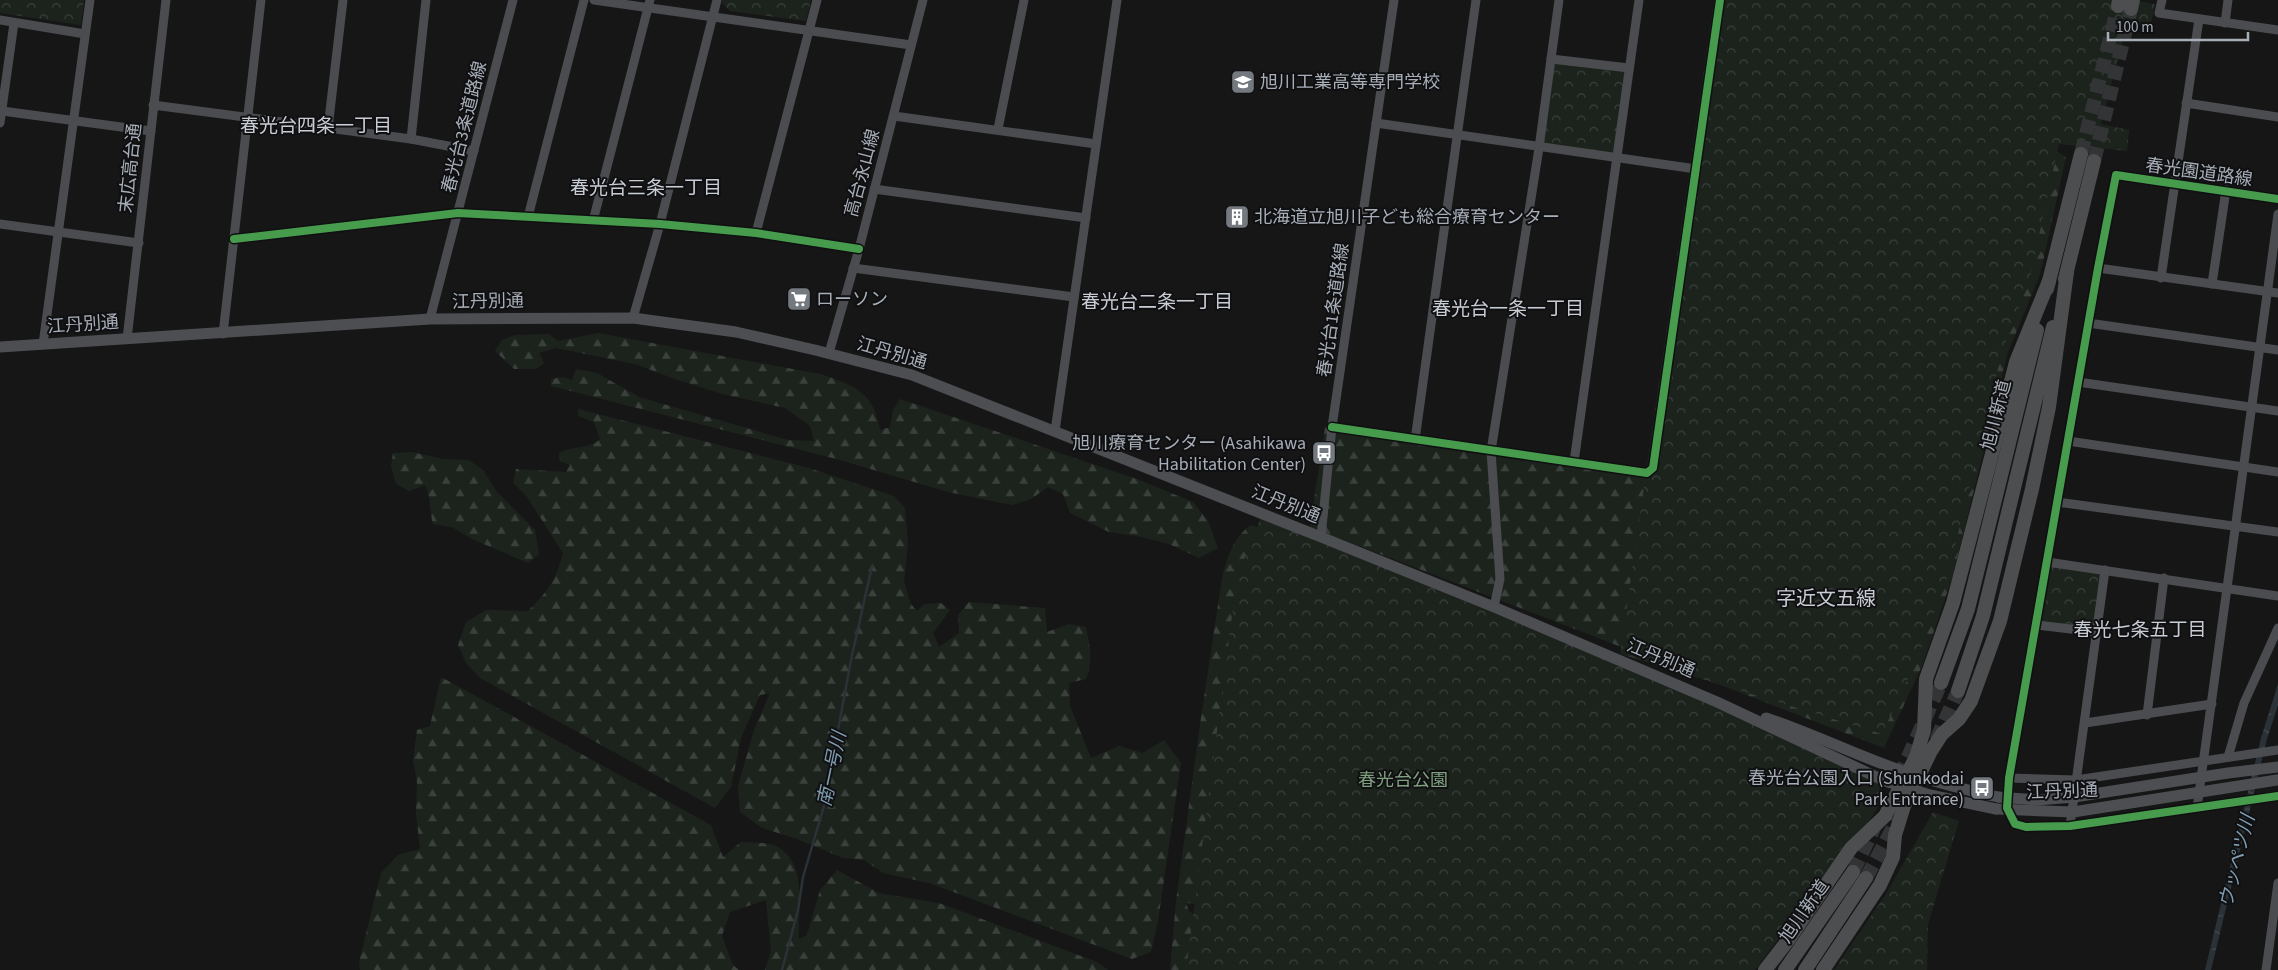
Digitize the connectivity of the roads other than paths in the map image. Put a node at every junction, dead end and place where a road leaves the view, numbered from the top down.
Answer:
1 (90, 0) edge
2 (166, 0) edge
3 (261, 0) edge
4 (343, 0) edge
5 (426, 0) edge
6 (513, 0) edge
7 (584, 0) edge
8 (594, 0) edge
9 (717, 0) edge
10 (817, 0) edge
11 (923, 0) edge
12 (1024, 0) edge
13 (1117, 0) edge
14 (1394, 0) edge
15 (1476, 0) edge
16 (1559, 0) edge
17 (1639, 0) edge
18 (1720, 0) edge
19 (2162, 0) edge
20 (2228, 0) edge
21 (649, 4) edge
22 (713, 16) junction
23 (2199, 19) junction
24 (0, 20) edge
25 (14, 23) junction
26 (2225, 23) junction
27 (810, 30) junction
28 (2278, 30) edge
29 (85, 34) junction
30 (911, 45) junction
31 (1551, 59) junction
32 (1629, 68) junction
33 (2186, 103) junction
34 (153, 105) junction
35 (2, 111) junction
36 (894, 116) junction
37 (2278, 117) edge
38 (247, 118) junction
39 (73, 121) junction
40 (0, 123) edge
41 (1376, 124) junction
42 (328, 128) junction
43 (998, 130) junction
44 (151, 131) junction
45 (1457, 135) junction
46 (410, 139) junction
47 (1096, 144) junction
48 (1539, 148) junction
49 (474, 151) junction
50 (2081, 154) tunnel mouth
51 (1616, 158) junction
52 (2094, 161) tunnel mouth
53 (1696, 170) junction
54 (2174, 183) junction
55 (874, 189) junction
56 (2226, 190) junction
57 (2278, 198) edge
58 (458, 213) junction
59 (2278, 214) edge
60 (528, 217) junction
61 (1086, 218) junction
62 (593, 221) junction
63 (0, 224) edge
64 (660, 224) junction
65 (58, 232) junction
66 (756, 234) junction
67 (234, 239) junction
68 (138, 243) junction
69 (859, 250) junction
70 (853, 268) junction
71 (2098, 268) junction
72 (2067, 272) junction
73 (2161, 278) junction
74 (2049, 281) junction
75 (2212, 284) junction
76 (2268, 291) junction
77 (2278, 293) edge
78 (1074, 297) junction
79 (633, 318) junction
80 (430, 319) junction
81 (2088, 323) junction
82 (223, 334) junction
83 (127, 339) junction
84 (43, 344) junction
85 (0, 347) edge
86 (2260, 348) junction
87 (2278, 350) edge
88 (829, 353) junction
89 (2078, 382) junction
90 (2252, 407) junction
91 (2278, 411) edge
92 (1332, 427) junction
93 (1055, 431) junction
94 (1415, 440) junction
95 (2068, 441) junction
96 (1491, 451) junction
97 (1574, 462) junction
98 (2244, 467) junction
99 (2278, 472) edge
100 (2057, 502) junction
101 (2236, 526) junction
102 (2278, 532) edge
103 (1321, 537) junction
104 (2046, 562) junction
105 (2105, 570) junction
106 (2164, 578) junction
107 (2227, 588) junction
108 (2278, 596) edge
109 (1494, 607) junction
110 (2036, 625) junction
111 (2278, 628) edge
112 (2096, 632) junction
113 (1941, 684) tunnel mouth
114 (1958, 690) tunnel mouth
115 (1717, 702) junction
116 (2212, 704) junction
117 (2147, 715) junction
118 (2085, 723) junction
119 (2278, 750) edge
120 (2232, 756) junction
121 (2202, 761) junction
122 (2278, 767) edge
123 (1913, 775) junction
124 (2010, 778) junction
125 (2076, 780) junction
126 (2277, 780) edge
127 (1906, 788) junction
128 (2278, 796) edge
129 (2197, 808) junction
130 (2070, 826) junction
131 (1852, 872) tunnel mouth
132 (1866, 878) tunnel mouth
133 (2278, 889) edge
134 (1765, 970) edge
135 (1785, 970) edge
136 (1805, 970) edge
137 (1823, 970) edge
138 (2266, 970) edge

1 - 29 street
2 - 34 street, 末広高台通
3 - 38 street
4 - 42 street
5 - 46 street
6 - 49 street, 春光台3条道路線
7 - 60 street
8 - 21 street
9 - 22 street
10 - 27 street
11 - 30 street, 高台永山線
12 - 43 street
13 - 47 street
14 - 41 street, 春光台1条道路線
15 - 45 street
16 - 31 street
17 - 32 street
18 - 53 street
19 - 23 street
20 - 26 street
21 - 22 street
21 - 62 street
22 - 27 street
22 - 64 street
23 - 26 street
23 - 33 street
24 - 25 street
25 - 29 street
25 - 35 street
26 - 28 street
27 - 30 street
27 - 66 street
29 - 39 street
30 - 36 street, 高台永山線
31 - 32 street
31 - 48 street
32 - 51 street
33 - 37 street
33 - 54 street
34 - 38 street
34 - 44 street, 末広高台通
35 - 39 street
35 - 40 street
36 - 43 street
36 - 55 street, 高台永山線
38 - 42 street
38 - 67 street
39 - 44 street
39 - 65 street
41 - 45 street
41 - 92 street, 春光台1条道路線
42 - 46 street
43 - 47 street
44 - 68 street, 末広高台通
45 - 48 street
45 - 94 street
46 - 49 street
47 - 61 street
48 - 51 street
48 - 96 street
49 - 58 street, 春光台3条道路線
50 - 74 highway, 旭川新道
51 - 53 street
51 - 97 street
52 - 72 highway, 旭川新道
53 - 97 street
54 - 56 street, 春光園道路線
54 - 71 street, 春光園道路線
54 - 73 street
55 - 61 street
55 - 69 street, 高台永山線
56 - 57 street, 春光園道路線
56 - 75 street
58 - 60 street
58 - 67 street
58 - 80 street, 春光台3条道路線
59 - 76 street
60 - 62 street
61 - 78 street
62 - 64 street
63 - 65 street
64 - 66 street
64 - 79 street
65 - 68 street
65 - 84 street
66 - 69 street
67 - 82 street
68 - 83 street, 末広高台通
69 - 70 street, 高台永山線
70 - 78 street
70 - 88 street, 高台永山線
71 - 73 street
71 - 81 street
72 - 114 highway, 旭川新道
72 - 123 highway
73 - 75 street
74 - 113 highway, 旭川新道
74 - 123 highway
75 - 76 street
76 - 77 street
76 - 86 street
78 - 93 street
79 - 80 main road, 江丹別通
79 - 88 main road, 江丹別通
80 - 82 main road, 江丹別通
81 - 86 street
81 - 89 street
82 - 83 main road, 江丹別通
83 - 84 main road, 江丹別通
84 - 85 main road, 江丹別通
86 - 87 street
86 - 90 street
88 - 93 main road, 江丹別通
89 - 90 street
89 - 95 street
90 - 91 street
90 - 98 street
92 - 94 street
92 - 103 street, 春光台1条道路線
93 - 103 main road, 江丹別通
94 - 96 street
95 - 98 street
95 - 100 street
96 - 97 street
96 - 109 street
98 - 99 street
98 - 101 street
100 - 101 street
100 - 104 street
101 - 102 street
101 - 107 street
103 - 109 main road, 江丹別通
104 - 105 street
104 - 110 street
105 - 106 street
105 - 112 street
106 - 107 street
106 - 117 street
107 - 108 street
107 - 116 street
109 - 115 main road, 江丹別通
110 - 112 street
110 - 124 street
111 - 120 street
112 - 118 street
115 - 123 main road, 江丹別通
115 - 127 main road, 江丹別通
116 - 117 street
116 - 121 street
117 - 118 street
118 - 125 street
119 - 120 street
120 - 121 street
121 - 125 street
121 - 129 street
122 - 123 main road, 江丹別通, bridge
123 - 127 highway
124 - 125 street
124 - 130 street
125 - 130 street
126 - 127 main road, 江丹別通, bridge
127 - 134 highway
127 - 137 highway
128 - 129 street
129 - 130 street
131 - 135 highway, 旭川新道
132 - 136 highway, 旭川新道
133 - 138 street

